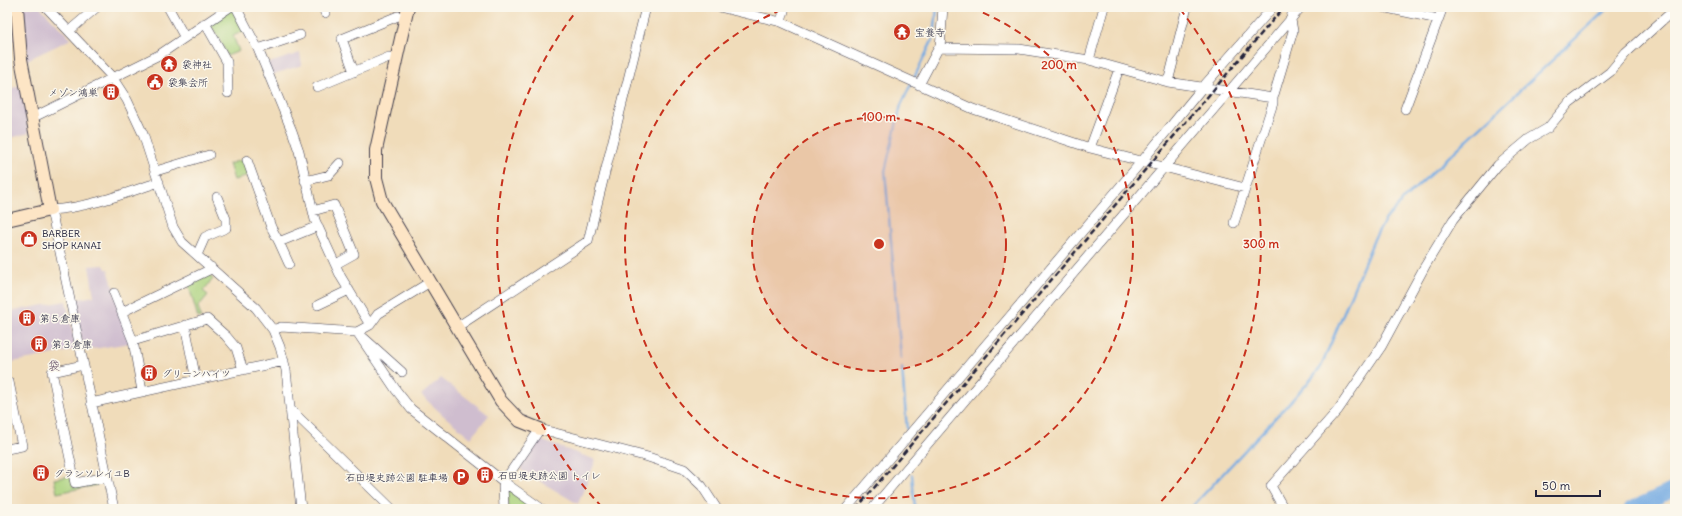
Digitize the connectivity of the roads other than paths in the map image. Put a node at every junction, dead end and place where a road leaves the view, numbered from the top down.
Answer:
1 (17, 7) edge
2 (97, 7) edge
3 (168, 7) edge
4 (230, 7) edge
5 (236, 7) edge
6 (646, 7) edge
7 (719, 7) edge
8 (785, 7) edge
9 (943, 7) edge
10 (1104, 7) edge
11 (1187, 7) edge
12 (1273, 7) edge
13 (1293, 7) edge
14 (1301, 7) edge
15 (1382, 7) edge
16 (1443, 7) edge
17 (51, 9) edge
18 (1675, 9) edge
19 (407, 12) edge
20 (1438, 19) junction
21 (1291, 20) junction
22 (781, 22) junction
23 (205, 23) junction
24 (69, 31) junction
25 (300, 35) dead end
26 (184, 36) junction
27 (940, 48) junction
28 (258, 49) junction
29 (397, 58) junction
30 (1089, 60) junction
31 (1119, 69) junction
32 (354, 72) junction
33 (112, 77) junction
34 (1168, 82) junction
35 (919, 85) junction
36 (317, 87) dead end
37 (1202, 88) junction
38 (1230, 91) junction
39 (228, 93) dead end
40 (1273, 98) junction
41 (1406, 109) dead end
42 (32, 118) junction
43 (1090, 148) junction
44 (209, 155) dead end
45 (247, 160) dead end
46 (1142, 162) junction
47 (340, 164) dead end
48 (1165, 168) junction
49 (156, 171) junction
50 (305, 181) junction
51 (159, 182) junction
52 (1245, 188) junction
53 (217, 197) dead end
54 (50, 210) junction
55 (313, 211) junction
56 (7, 220) edge
57 (1234, 223) dead end
58 (318, 226) junction
59 (279, 242) junction
60 (197, 255) junction
61 (289, 264) dead end
62 (336, 264) junction
63 (211, 267) junction
64 (430, 282) junction
65 (348, 290) junction
66 (114, 293) dead end
67 (318, 305) dead end
68 (122, 312) junction
69 (185, 325) junction
70 (370, 325) junction
71 (457, 327) junction
72 (273, 330) junction
73 (357, 332) junction
74 (133, 341) junction
75 (284, 361) junction
76 (83, 365) junction
77 (243, 370) junction
78 (402, 372) dead end
79 (196, 380) junction
80 (7, 382) edge
81 (142, 391) junction
82 (91, 403) junction
83 (290, 408) junction
84 (540, 429) junction
85 (7, 449) edge
86 (107, 476) junction
87 (504, 482) junction
88 (114, 509) edge
89 (301, 509) edge
90 (392, 509) edge
91 (504, 509) edge
92 (542, 509) edge
93 (717, 509) edge
94 (846, 509) edge
95 (872, 509) edge
96 (1284, 509) edge

1 - 42 street
2 - 24 street
3 - 26 street
4 - 23 street
5 - 28 street
6 - 71 street
7 - 22 street
8 - 22 street
9 - 27 street
10 - 30 street
11 - 34 street
12 - 37 street
13 - 21 street
14 - 21 street
15 - 20 street
16 - 20 street
17 - 24 street
18 - 96 street
19 - 29 street
19 - 32 street
20 - 41 street
21 - 38 street
21 - 40 street
22 - 35 street
23 - 26 street
23 - 39 street
24 - 33 street
25 - 28 street
26 - 33 street
27 - 30 street
27 - 35 street
28 - 50 street
29 - 32 street
29 - 64 street
30 - 31 street
31 - 34 street
31 - 43 street
32 - 36 street
33 - 42 street
33 - 49 street
34 - 37 street
35 - 43 street
37 - 38 street
37 - 46 street
38 - 40 street
38 - 48 street
40 - 52 street
42 - 54 street
43 - 46 street
44 - 49 street
45 - 59 street
46 - 48 street
46 - 94 street
47 - 50 street
48 - 52 street
48 - 95 street
49 - 51 street
50 - 55 street
51 - 54 street
51 - 60 street
52 - 57 street
53 - 60 street
54 - 56 street
54 - 76 street
55 - 58 street
55 - 62 street
58 - 59 street
58 - 62 street
59 - 61 street
60 - 63 street
62 - 65 street
63 - 68 street
63 - 72 street
64 - 70 street
64 - 71 street
65 - 67 street
65 - 70 street
66 - 68 street
68 - 74 street
69 - 74 street
69 - 77 street
69 - 79 street
70 - 73 street
71 - 84 street
72 - 73 street
72 - 75 street
73 - 78 street
73 - 87 street
74 - 81 street
75 - 77 street
75 - 83 street
76 - 82 street
76 - 86 street
77 - 79 street
79 - 81 street
80 - 85 street
81 - 82 street
82 - 86 street
83 - 89 street
83 - 90 street
84 - 87 street
84 - 93 street
86 - 88 street
87 - 91 street
87 - 92 street

